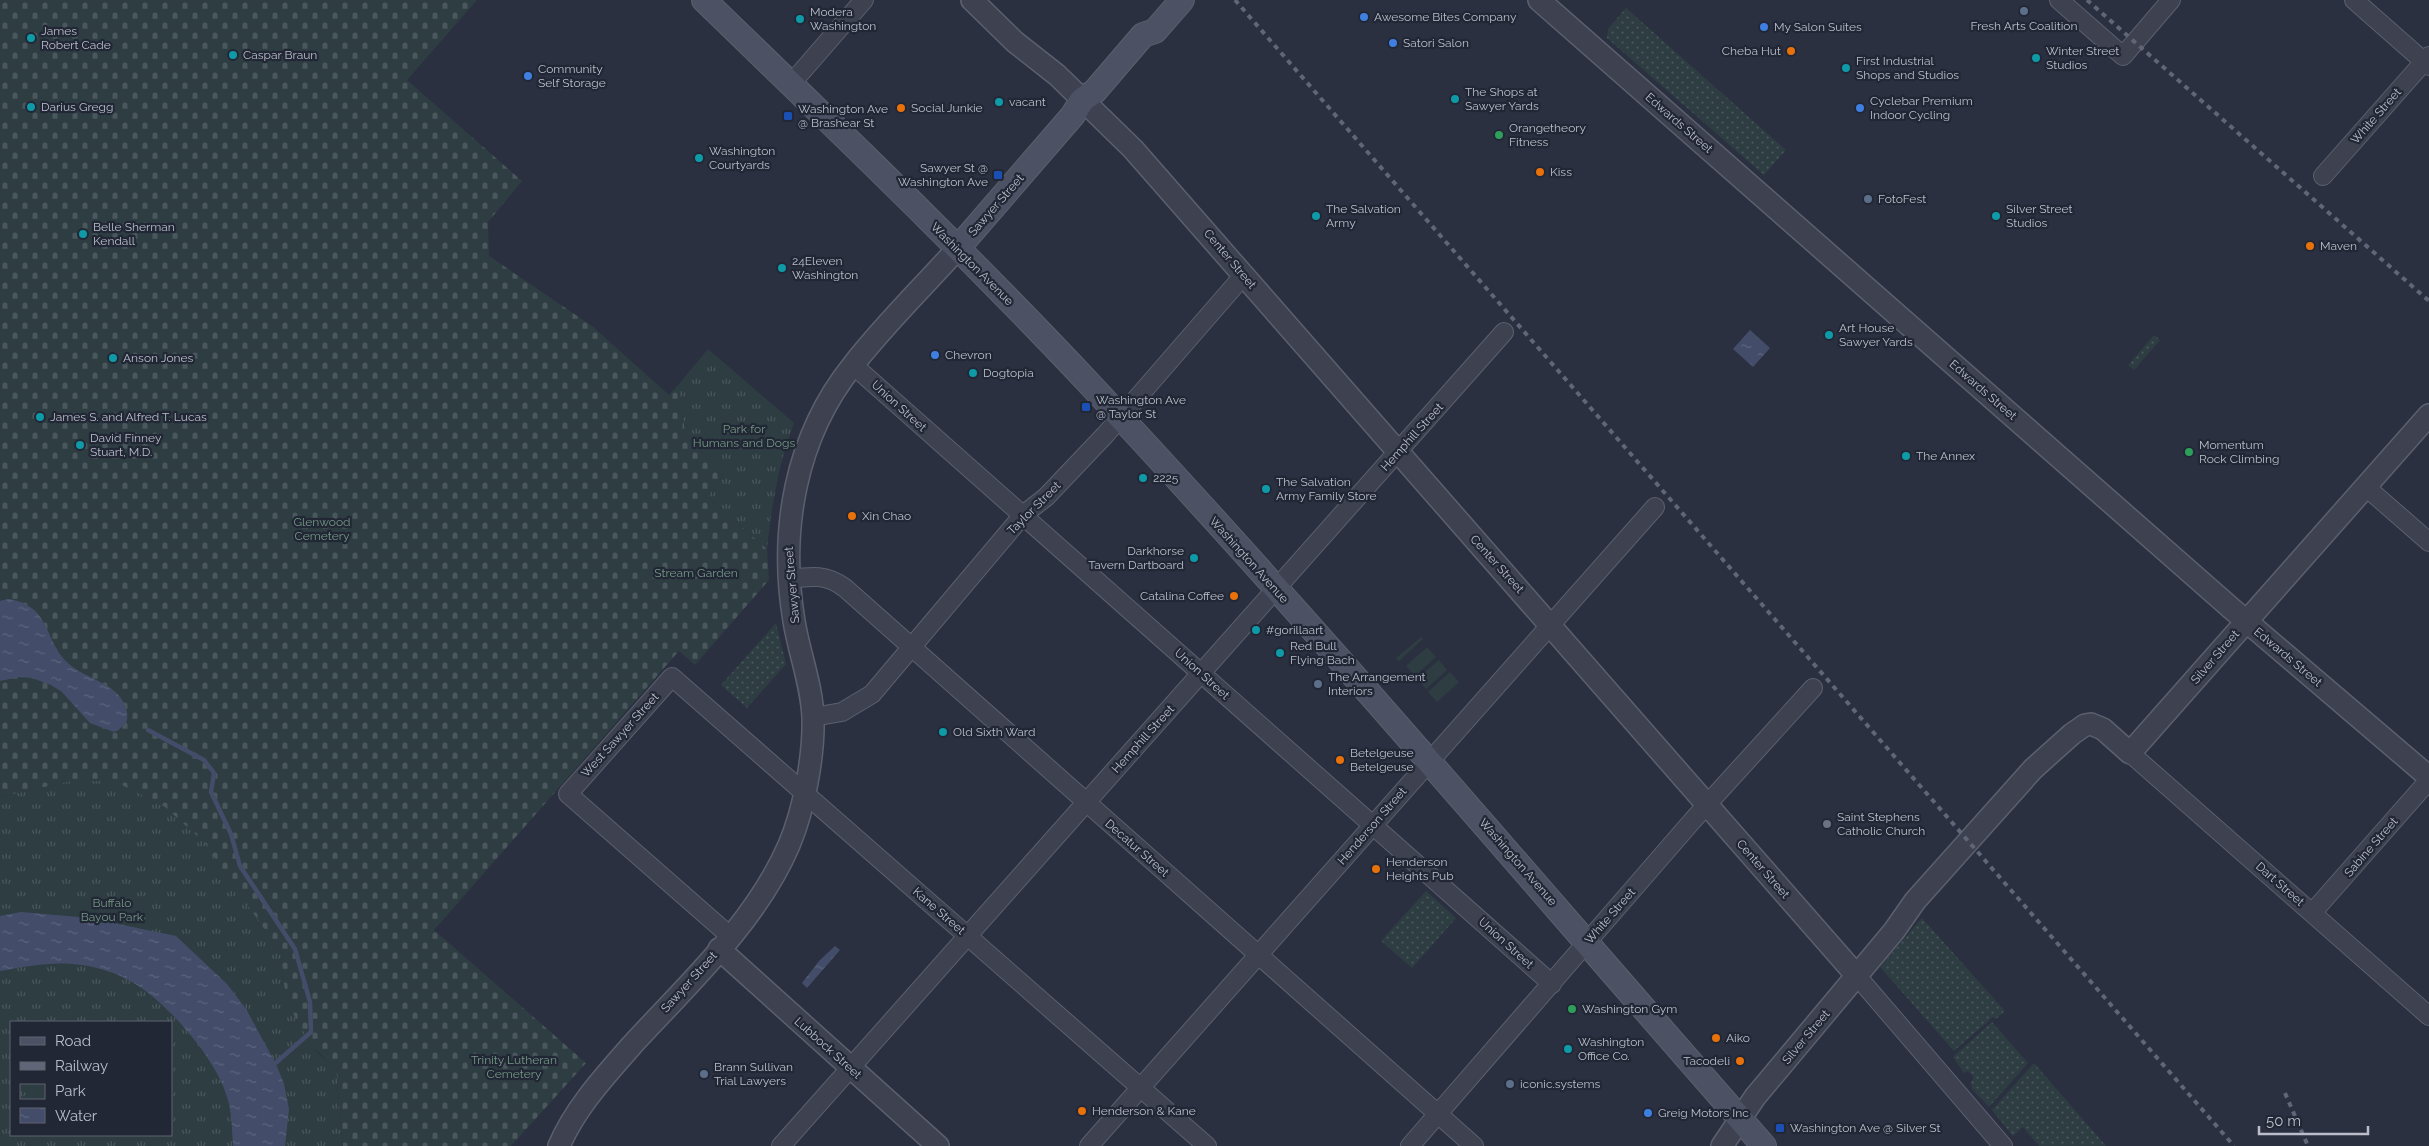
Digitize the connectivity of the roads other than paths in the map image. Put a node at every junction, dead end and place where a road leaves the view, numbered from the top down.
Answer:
1 (704, 0) edge
2 (864, 0) edge
3 (972, 0) edge
4 (1165, 0) edge
5 (1182, 0) edge
6 (1539, 0) edge
7 (2059, 0) edge
8 (2171, 0) edge
9 (2354, 0) edge
10 (1143, 35) junction
11 (2428, 61) edge
12 (790, 85) junction
13 (1082, 100) junction
14 (2323, 176) dead end
15 (958, 248) junction
16 (1243, 276) junction
17 (1504, 332) dead end
18 (853, 365) junction
19 (2429, 415) edge
20 (1120, 417) junction
21 (1398, 452) junction
22 (2366, 486) junction
23 (1655, 507) dead end
24 (1023, 516) junction
25 (2429, 542) edge
26 (789, 578) junction
27 (1276, 590) junction
28 (2246, 622) junction
29 (1550, 624) junction
30 (911, 648) junction
31 (1202, 674) junction
32 (672, 677) joint
33 (1813, 688) dead end
34 (813, 717) junction
35 (2130, 753) junction
36 (1430, 760) junction
37 (2429, 779) edge
38 (568, 794) joint
39 (806, 794) junction
40 (1086, 803) junction
41 (1707, 805) junction
42 (1373, 825) junction
43 (2312, 913) junction
44 (968, 937) junction
45 (724, 943) junction
46 (1587, 943) junction
47 (1258, 955) junction
48 (1857, 976) junction
49 (1552, 984) junction
50 (2429, 1016) edge
51 (850, 1067) junction
52 (1140, 1088) junction
53 (1438, 1114) junction
54 (1740, 1119) junction
55 (560, 1146) edge
56 (781, 1146) edge
57 (938, 1146) edge
58 (1089, 1146) edge
59 (1207, 1146) edge
60 (1410, 1146) edge
61 (1474, 1146) edge
62 (1722, 1146) edge
63 (1764, 1146) edge
64 (2003, 1146) edge

1 - 12 main road, Washington Avenue
2 - 12 street
3 - 13 street, Center Street
4 - 10 main road, Sawyer Street
5 - 10 main road, Sawyer Street
6 - 28 street, Edwards Street
7 - 8 street
9 - 11 street
10 - 13 main road, Sawyer Street
11 - 14 street, White Street
12 - 15 main road, Washington Avenue
13 - 15 main road, Sawyer Street
13 - 16 street, Center Street
15 - 18 street, Sawyer Street
15 - 20 main road, Washington Avenue
16 - 20 street, Taylor Street
16 - 21 street, Center Street
17 - 21 street, Hemphill Street
18 - 24 street, Union Street
18 - 26 street, Sawyer Street
19 - 22 street, Silver Street
20 - 24 street, Taylor Street
20 - 27 main road, Washington Avenue
21 - 27 street, Hemphill Street
21 - 29 street, Center Street
22 - 25 street
22 - 28 street, Silver Street
23 - 29 street, Henderson Street
24 - 30 street, Taylor Street
24 - 31 street, Union Street
26 - 30 street, Decatur Street
26 - 34 street, Sawyer Street
27 - 31 street, Hemphill Street
27 - 36 main road, Washington Avenue
28 - 35 street, Silver Street
28 - 37 street, Edwards Street
29 - 36 street, Henderson Street
29 - 41 street, Center Street
30 - 34 street, Taylor Street
30 - 40 street, Decatur Street
31 - 40 street, Hemphill Street
31 - 42 street, Union Street
32 - 38 street, West Sawyer Street
32 - 39 street, Kane Street
33 - 41 street, White Street
34 - 39 street, Sawyer Street
35 - 43 street, Dart Street
35 - 48 street, Silver Street
36 - 42 street, Henderson Street
36 - 46 main road, Washington Avenue
37 - 43 street, Sabine Street
38 - 45 street, Lubbock Street
39 - 44 street, Kane Street
39 - 45 street, Sawyer Street
40 - 44 street, Hemphill Street
40 - 47 street, Decatur Street
41 - 46 street, White Street
41 - 48 street, Center Street
42 - 47 street, Henderson Street
42 - 49 street, Union Street
43 - 50 street, Dart Street
44 - 51 street, Hemphill Street
44 - 52 street, Kane Street
45 - 51 street, Lubbock Street
45 - 55 street, Sawyer Street
46 - 49 street, White Street
46 - 54 main road, Washington Avenue
47 - 52 street, Henderson Street
47 - 53 street, Decatur Street
48 - 54 street, Silver Street
48 - 64 street, Center Street
49 - 53 street, White Street
51 - 56 street, Hemphill Street
51 - 57 street, Lubbock Street
52 - 58 street, Henderson Street
52 - 59 street, Kane Street
53 - 60 street, White Street
53 - 61 street, Decatur Street
54 - 62 street, Silver Street
54 - 63 main road, Washington Avenue

